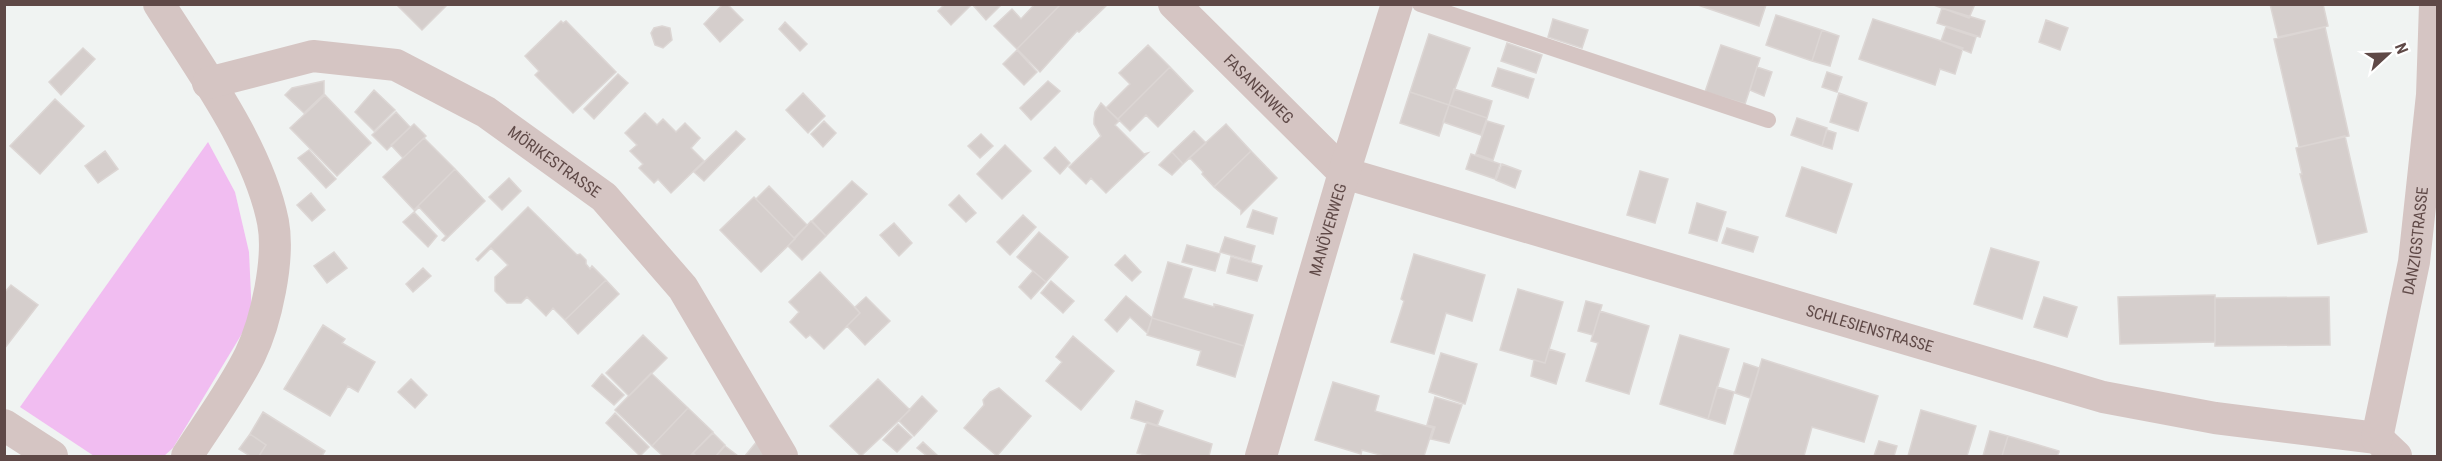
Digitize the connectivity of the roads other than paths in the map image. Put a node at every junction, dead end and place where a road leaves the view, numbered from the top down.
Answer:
1 (159, 4) edge
2 (1174, 4) edge
3 (1397, 4) edge
4 (1420, 4) edge
5 (2435, 4) edge
6 (208, 82) junction
7 (1768, 120) dead end
8 (1344, 172) junction
9 (4, 425) edge
10 (2386, 447) edge
11 (52, 456) edge
12 (188, 456) edge
13 (782, 456) edge
14 (1261, 456) edge

1 - 6 street
2 - 8 street, FASANENWEG
3 - 8 street, MANÖVERWEG
4 - 7 lane
5 - 10 street, DANZIGSTRASSE
6 - 12 street
6 - 13 street, MÖRIKESTRASSE
8 - 10 street, SCHLESIENSTRASSE
8 - 14 street, MANÖVERWEG
9 - 11 street

